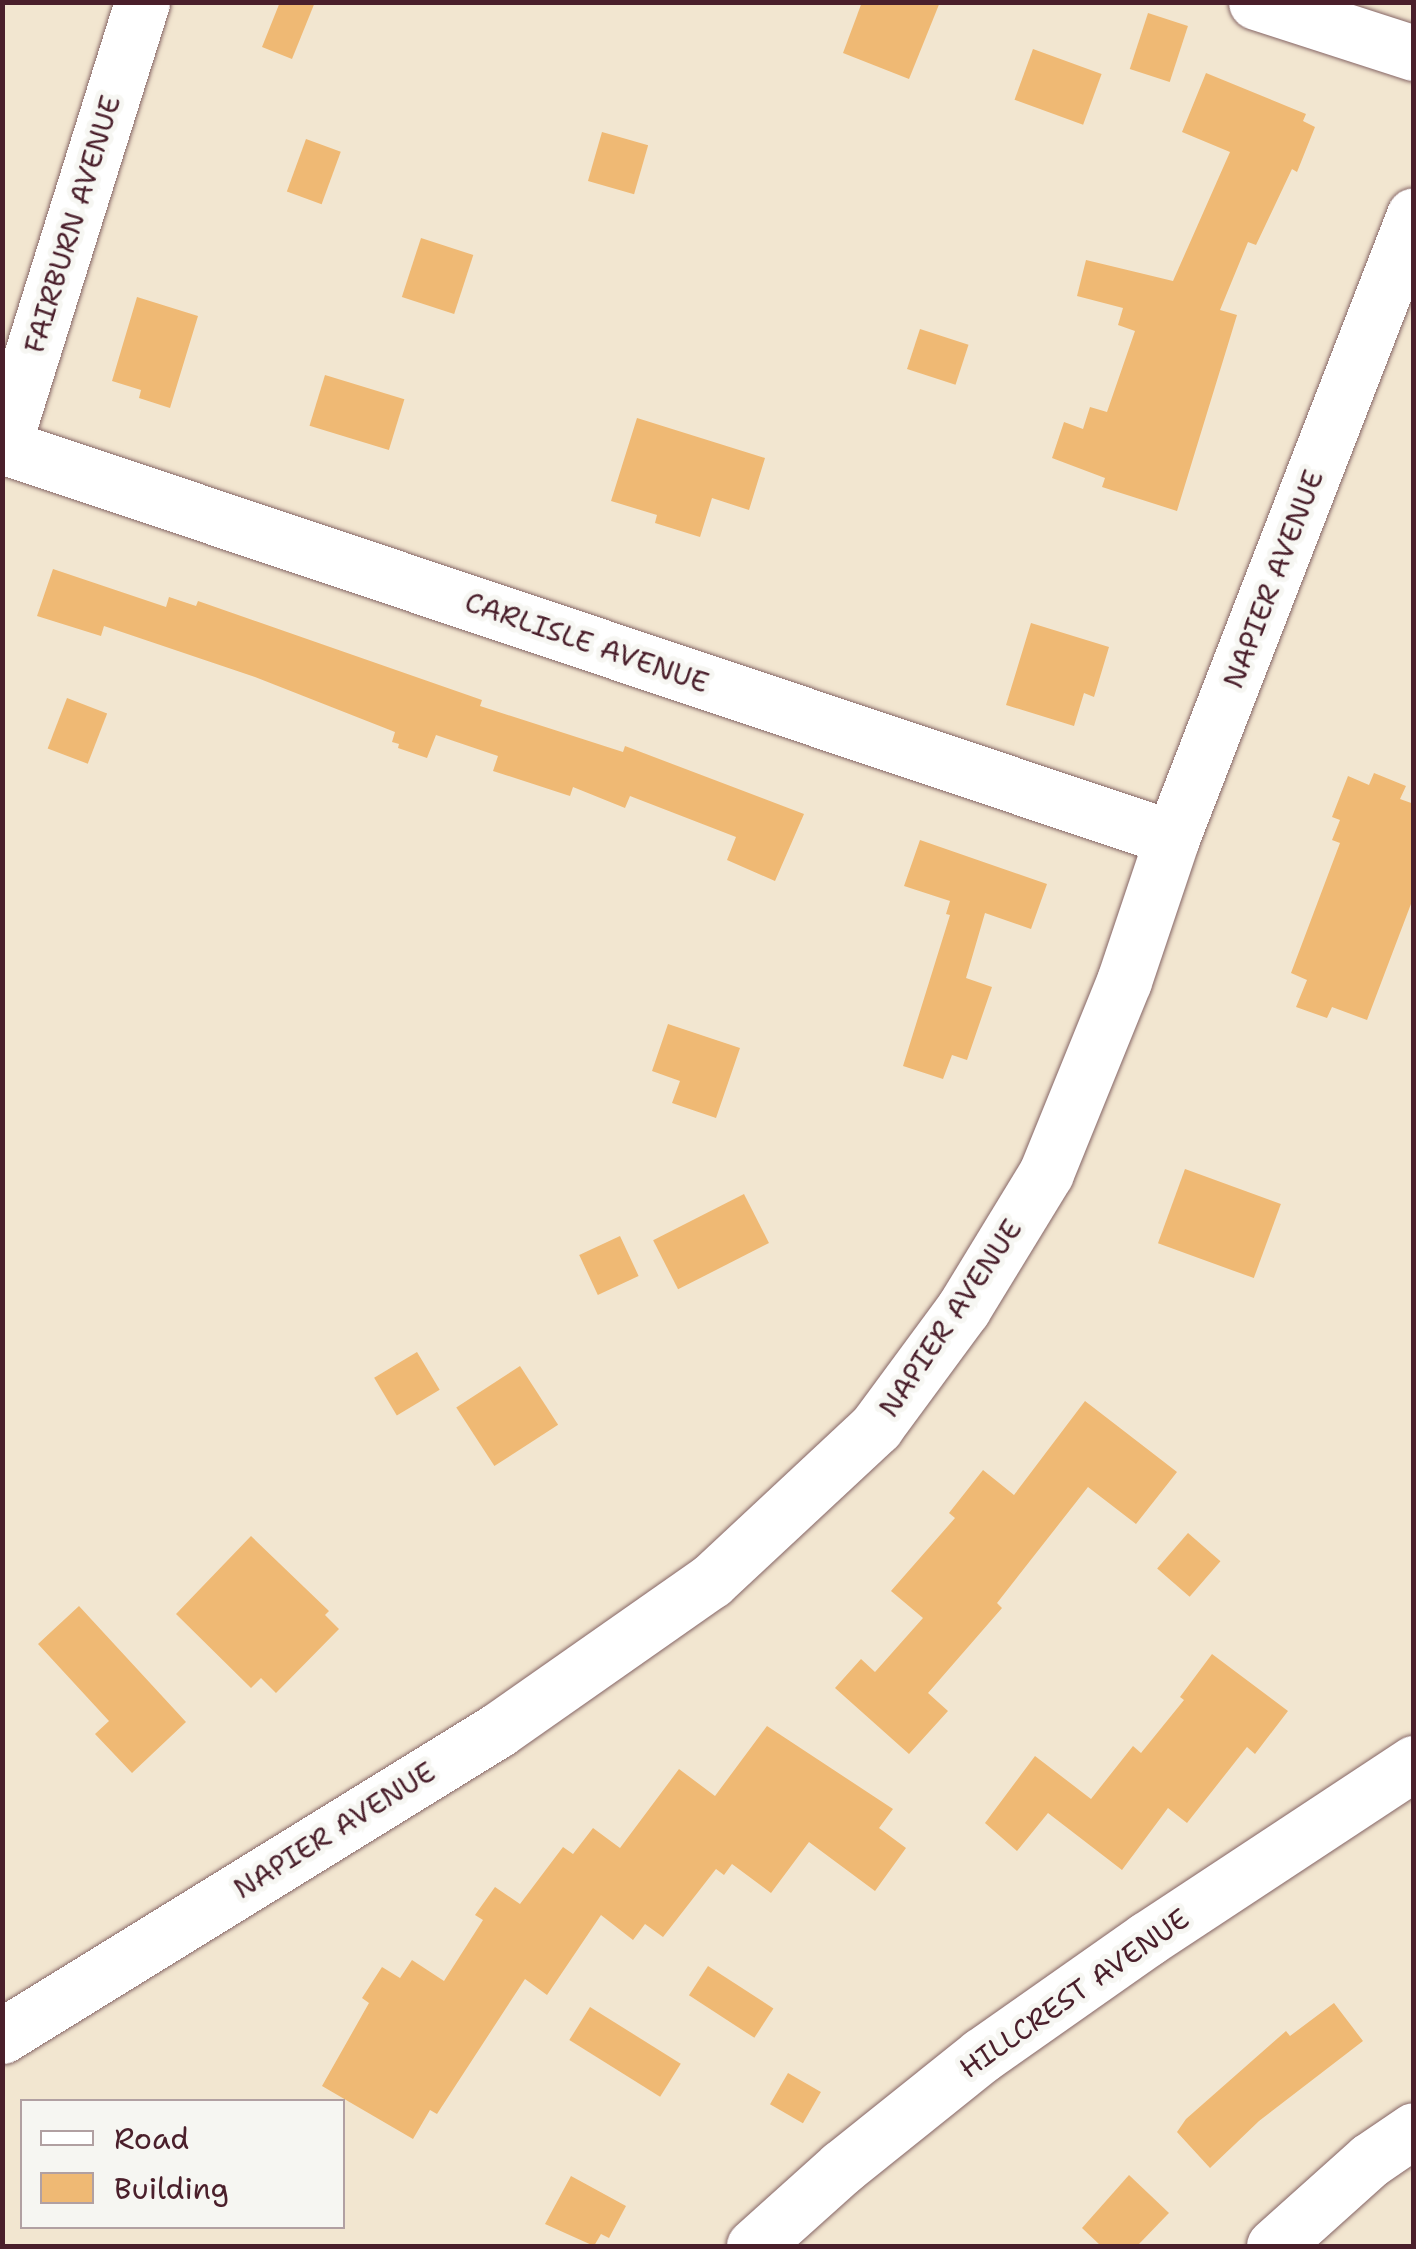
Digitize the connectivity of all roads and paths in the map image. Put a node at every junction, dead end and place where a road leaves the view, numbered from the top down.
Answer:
1 (142, 2) edge
2 (1256, 2) edge
3 (1414, 53) edge
4 (1414, 215) edge
5 (3, 446) edge
6 (1172, 838) junction
7 (1414, 1763) edge
8 (2, 2036) edge
9 (1414, 2130) edge
10 (754, 2246) edge
11 (1274, 2246) edge

1 - 5 street, FAIRBURN AVENUE
2 - 3 street
4 - 6 street, NAPIER AVENUE
5 - 6 street, CARLISLE AVENUE
6 - 8 street, NAPIER AVENUE
7 - 10 street, HILLCREST AVENUE
9 - 11 street

